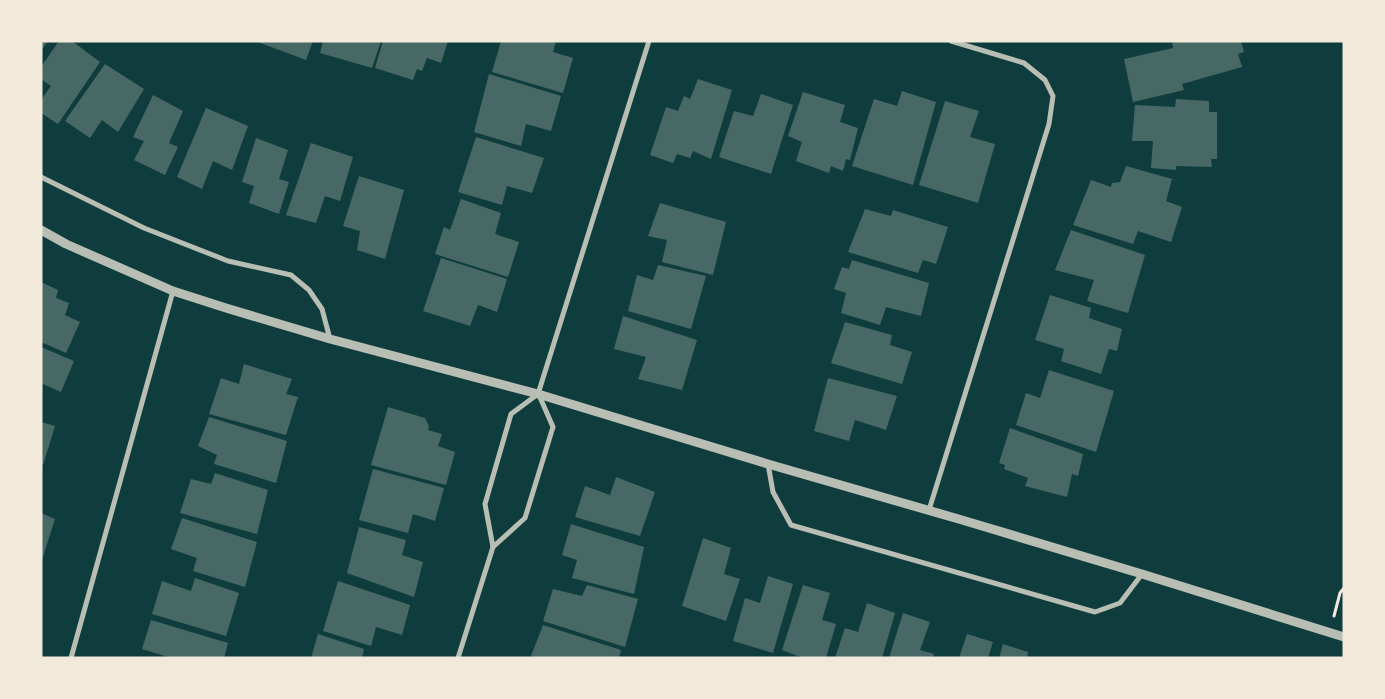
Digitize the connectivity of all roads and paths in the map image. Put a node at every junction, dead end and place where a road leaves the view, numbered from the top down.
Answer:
1 (649, 41) edge
2 (951, 41) edge
3 (41, 177) edge
4 (41, 230) edge
5 (173, 291) junction
6 (330, 339) junction
7 (538, 394) junction
8 (768, 464) junction
9 (929, 510) junction
10 (493, 547) junction
11 (1142, 574) junction
12 (1344, 588) edge
13 (1330, 632) junction
14 (1344, 637) edge
15 (70, 658) edge
16 (458, 658) edge

1 - 7 street
2 - 9 street
3 - 6 street
4 - 5 street
5 - 6 street
5 - 15 street
6 - 7 street
7 - 8 street
7 - 10 street
7 - 10 street
8 - 9 street
8 - 11 street
9 - 11 street
10 - 16 street
11 - 13 street
12 - 13 path
13 - 14 street

